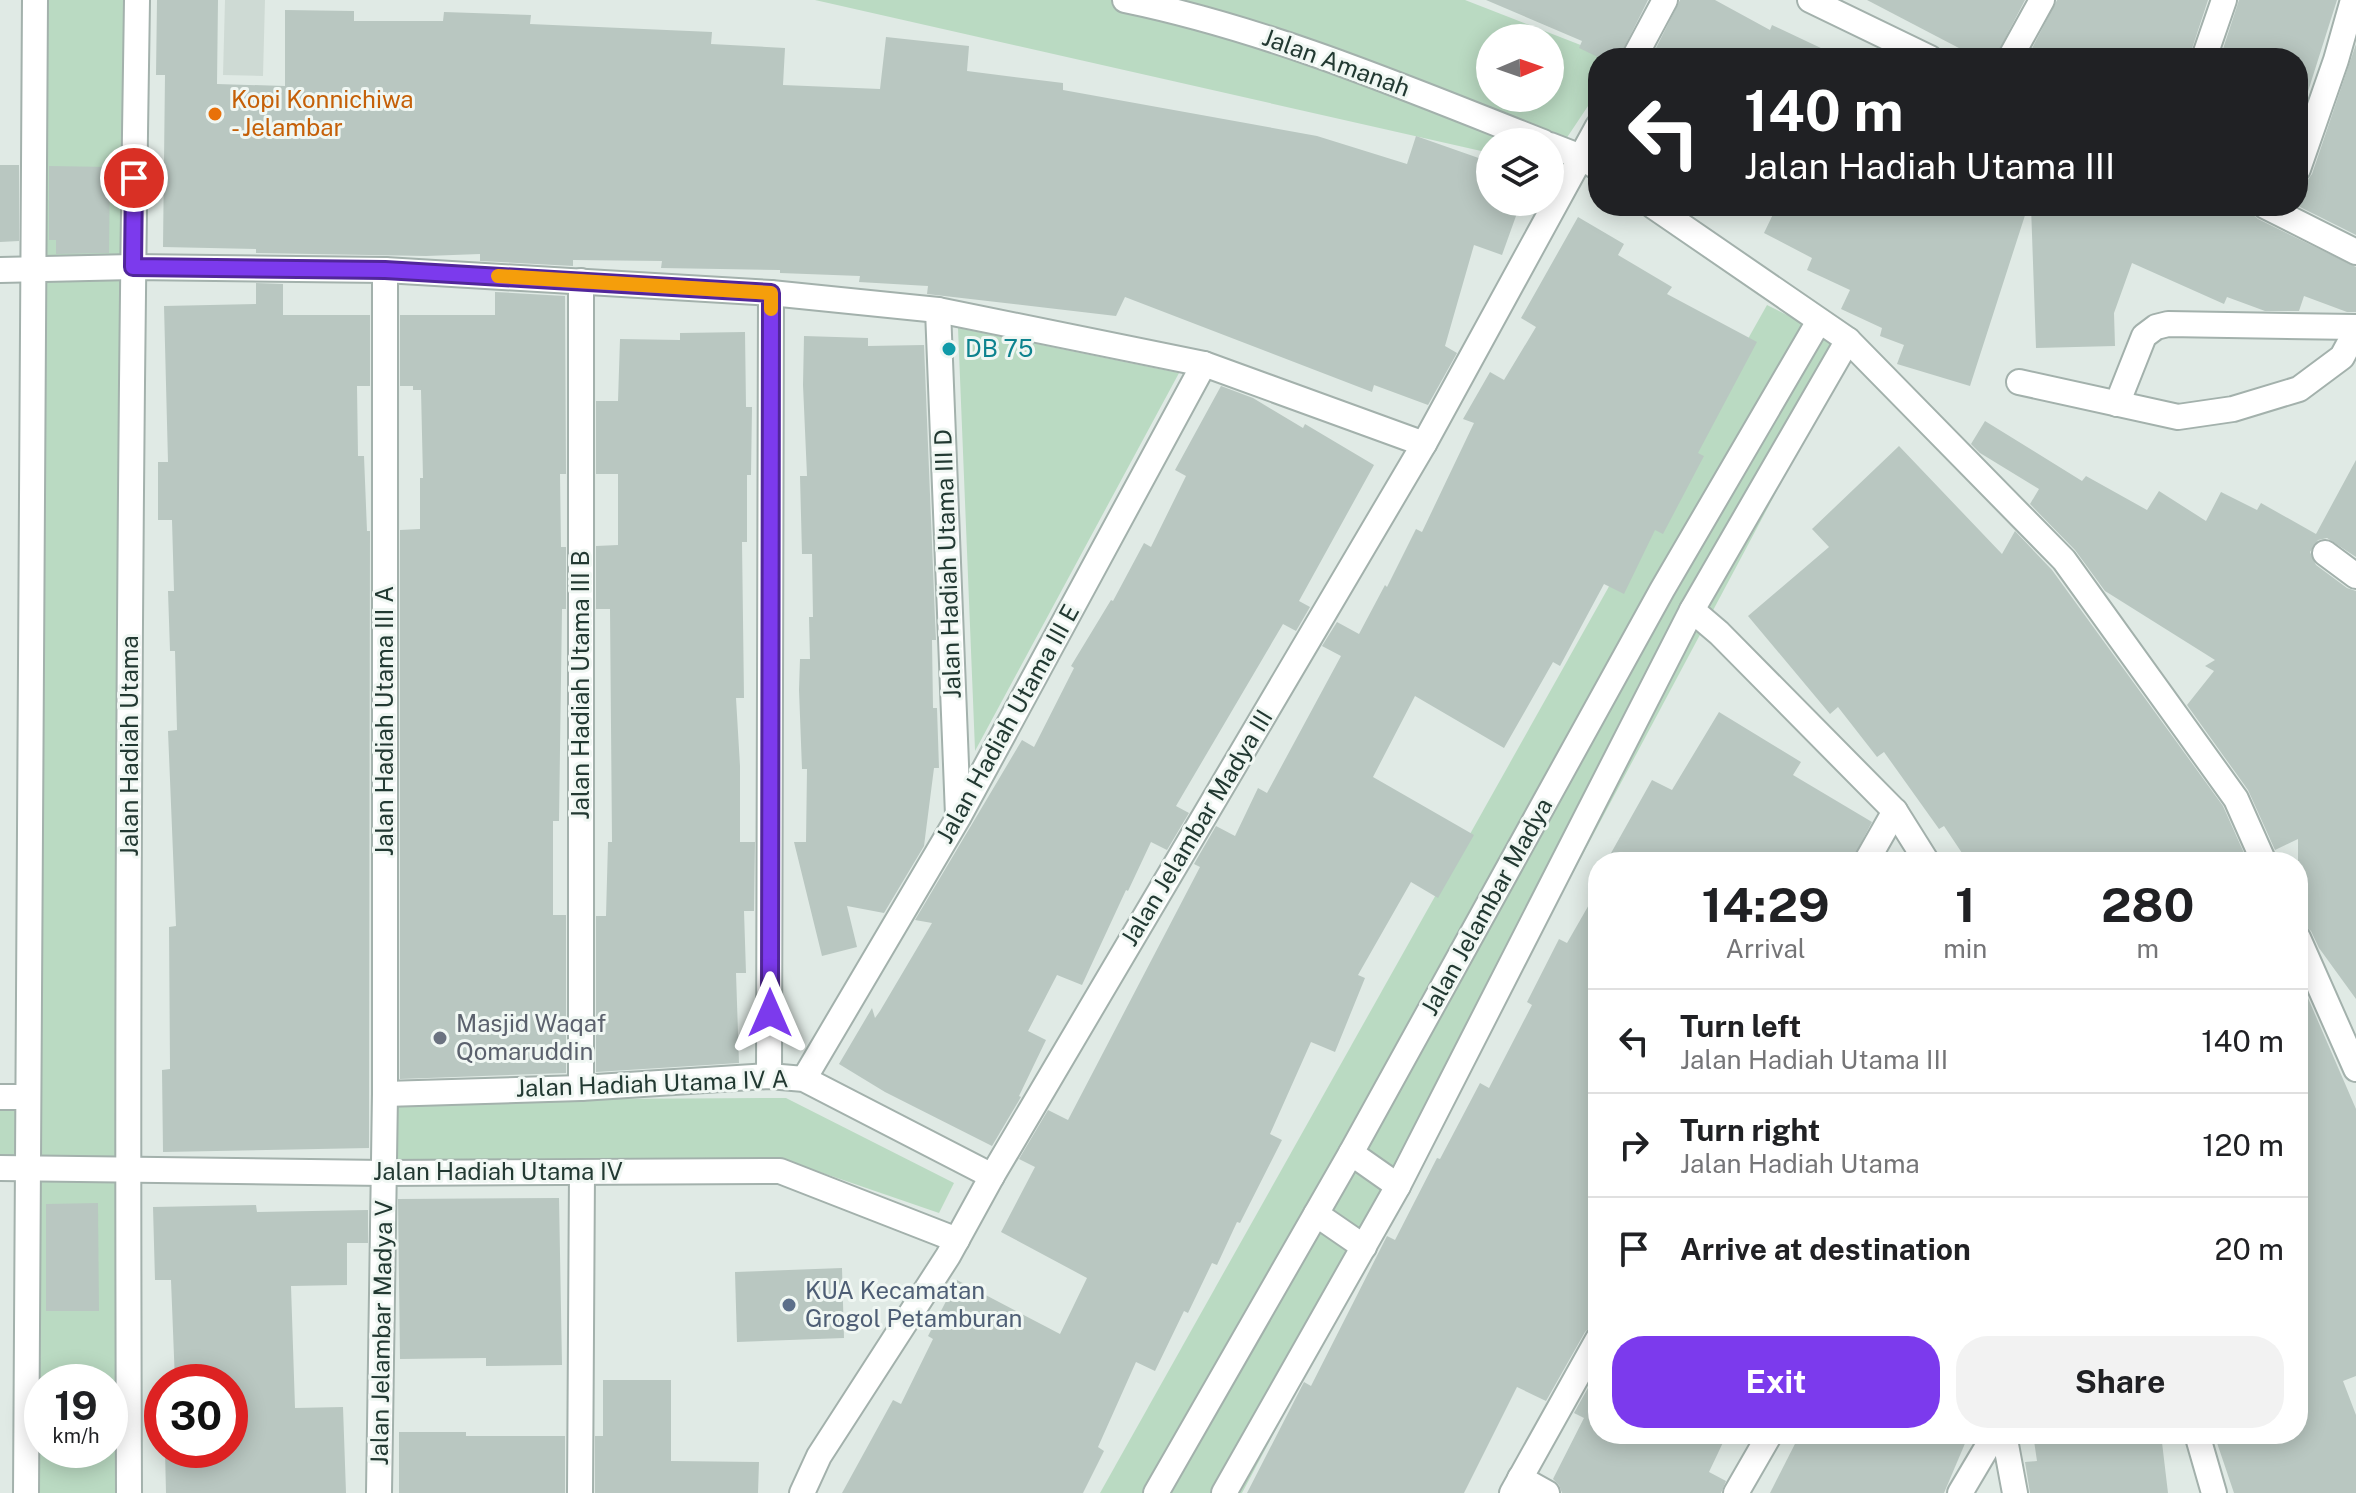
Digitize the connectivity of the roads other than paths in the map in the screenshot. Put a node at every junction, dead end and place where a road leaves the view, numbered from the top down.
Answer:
1 (35, 0) edge
2 (137, 0) edge
3 (1125, 0) edge
4 (1665, 0) edge
5 (1810, 0) edge
6 (2042, 0) edge
7 (2224, 0) edge
8 (2353, 0) edge
9 (1639, 48) edge
10 (1909, 48) edge
11 (2016, 48) edge
12 (2207, 48) edge
13 (1507, 128) edge
14 (2308, 140) edge
15 (1564, 151) edge
16 (1588, 162) edge
17 (1588, 166) edge
18 (1667, 216) edge
19 (2290, 216) edge
20 (2356, 252) edge
21 (133, 267) junction
22 (0, 270) edge
23 (385, 270) junction
24 (33, 271) junction
25 (581, 281) junction
26 (771, 293) junction
27 (938, 310) junction
28 (1819, 321) junction
29 (2356, 329) edge
30 (1848, 340) junction
31 (1204, 364) junction
32 (2019, 382) dead end
33 (2117, 404) junction
34 (1424, 444) junction
35 (2325, 553) dead end
36 (2356, 576) edge
37 (1692, 610) junction
38 (1895, 811) junction
39 (958, 818) junction
40 (1872, 852) edge
41 (1921, 852) edge
42 (2260, 852) edge
43 (2308, 961) edge
44 (2356, 1069) edge
45 (769, 1076) junction
46 (804, 1079) junction
47 (581, 1088) junction
48 (385, 1094) junction
49 (0, 1097) edge
50 (27, 1097) junction
51 (1351, 1153) junction
52 (0, 1168) edge
53 (26, 1168) junction
54 (128, 1169) junction
55 (582, 1172) junction
56 (384, 1173) junction
57 (992, 1176) junction
58 (1398, 1186) junction
59 (1316, 1214) junction
60 (957, 1240) junction
61 (1364, 1247) junction
62 (1588, 1357) edge
63 (1764, 1444) edge
64 (1989, 1444) edge
65 (2006, 1444) edge
66 (2200, 1444) edge
67 (1516, 1486) edge
68 (26, 1493) edge
69 (129, 1493) edge
70 (379, 1493) edge
71 (580, 1493) edge
72 (802, 1493) edge
73 (1156, 1493) edge
74 (1224, 1493) edge
75 (1547, 1493) edge
76 (1736, 1493) edge
77 (1960, 1493) edge
78 (2015, 1493) edge
79 (2214, 1493) edge

1 - 24 street
2 - 21 street, Jalan Hadiah Utama
3 - 13 street, Jalan Amanah
4 - 9 street
5 - 10 street
6 - 11 street
7 - 12 street
8 - 14 street
15 - 16 street
17 - 34 street, Jalan Jelambar Madya III
18 - 28 street
19 - 20 street
21 - 23 street
21 - 24 street
21 - 54 street, Jalan Hadiah Utama
22 - 24 street
23 - 25 street
23 - 48 street, Jalan Hadiah Utama III A
24 - 50 street
25 - 26 street
25 - 47 street, Jalan Hadiah Utama III B
26 - 27 street
26 - 45 street
27 - 31 street
27 - 39 street, Jalan Hadiah Utama III D
28 - 30 street
28 - 51 street, Jalan Jelambar Madya
29 - 33 street
29 - 33 street
30 - 37 street, Jalan Jelambar Madya
30 - 42 street
31 - 34 street
31 - 39 street, Jalan Hadiah Utama III E
32 - 33 street
34 - 57 street, Jalan Jelambar Madya III
35 - 36 street
37 - 38 street
37 - 58 street, Jalan Jelambar Madya
38 - 40 street
38 - 41 street
39 - 46 street, Jalan Hadiah Utama III E
43 - 44 street
45 - 46 street, Jalan Hadiah Utama IV A
45 - 47 street, Jalan Hadiah Utama IV A
46 - 57 street, Jalan Hadiah Utama IV A
47 - 48 street, Jalan Hadiah Utama IV A
48 - 56 street, Jalan Hadiah Utama III A
49 - 50 street
50 - 53 street
51 - 58 street
51 - 59 street, Jalan Jelambar Madya
52 - 53 street, Jalan Hadiah Utama IV
53 - 54 street, Jalan Hadiah Utama IV
53 - 68 street
54 - 56 street, Jalan Hadiah Utama IV
54 - 69 street, Jalan Hadiah Utama
55 - 56 street, Jalan Hadiah Utama IV
55 - 60 street, Jalan Hadiah Utama IV
55 - 71 street
56 - 70 street, Jalan Jelambar Madya V
57 - 60 street, Jalan Jelambar Madya III
58 - 61 street, Jalan Jelambar Madya
59 - 61 street
59 - 73 street, Jalan Jelambar Madya
60 - 72 street, Jalan Jelambar Madya III
61 - 74 street, Jalan Jelambar Madya
62 - 67 street
63 - 76 street
64 - 77 street
65 - 78 street
66 - 79 street
67 - 75 street

